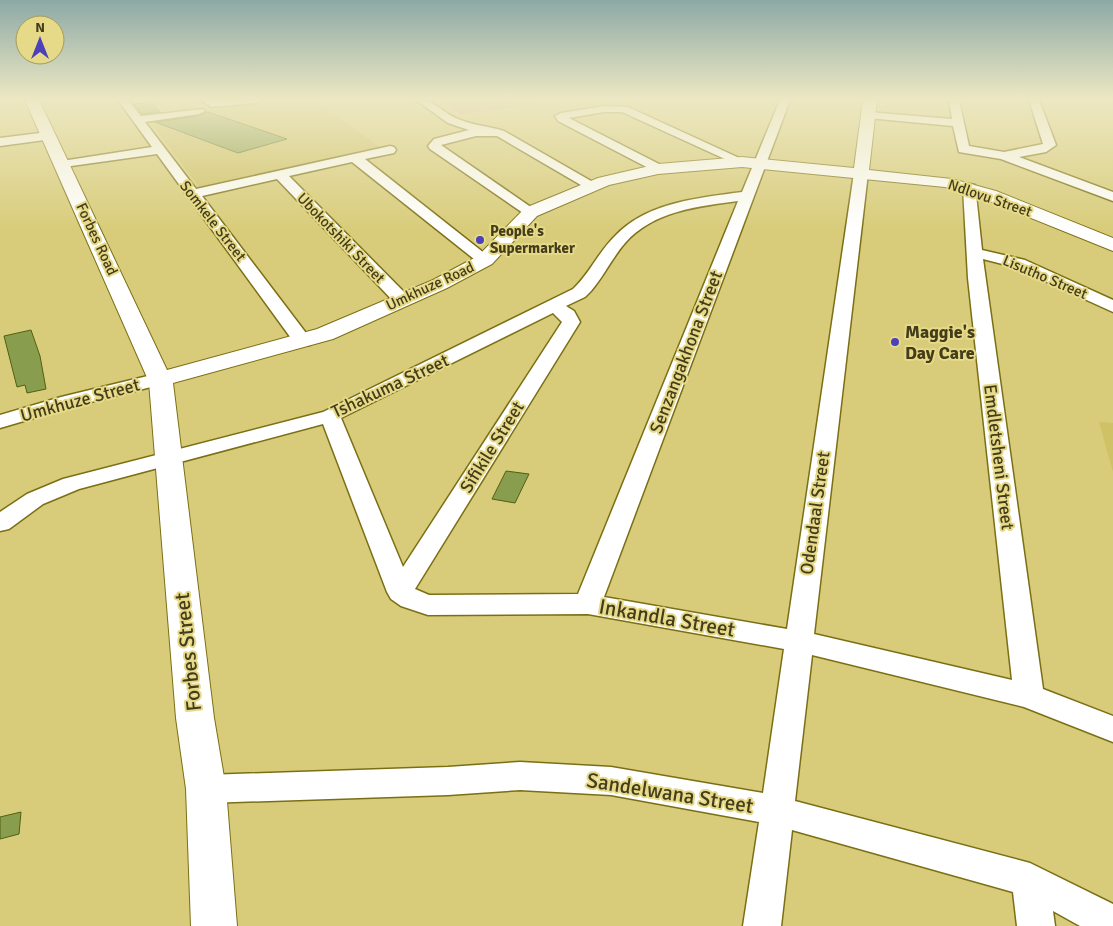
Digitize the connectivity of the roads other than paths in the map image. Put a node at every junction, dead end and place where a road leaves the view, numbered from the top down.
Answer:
1 (51, 143) edge
2 (153, 143) edge
3 (439, 143) edge
4 (518, 143) edge
5 (608, 143) edge
6 (704, 143) edge
7 (762, 143) edge
8 (865, 143) edge
9 (963, 143) edge
10 (1049, 143) edge
11 (158, 150) junction
12 (390, 150) dead end
13 (1004, 156) junction
14 (356, 158) junction
15 (751, 163) junction
16 (62, 165) junction
17 (658, 169) junction
18 (861, 173) junction
19 (280, 175) junction
20 (591, 185) junction
21 (970, 188) junction
22 (193, 194) junction
23 (747, 196) junction
24 (1113, 197) edge
25 (530, 212) junction
26 (1113, 245) edge
27 (975, 253) junction
28 (485, 260) junction
29 (402, 300) junction
30 (555, 306) junction
31 (1113, 307) edge
32 (303, 341) junction
33 (160, 378) junction
34 (330, 416) junction
35 (0, 421) edge
36 (167, 458) junction
37 (0, 523) edge
38 (400, 592) junction
39 (588, 604) junction
40 (798, 641) junction
41 (1030, 696) junction
42 (1113, 729) edge
43 (206, 789) junction
44 (778, 811) junction
45 (1030, 880) junction
46 (1113, 924) edge
47 (214, 926) edge
48 (762, 926) edge
49 (1036, 926) edge

1 - 16 street, Forbes Road
2 - 11 street, Somkele Street
3 - 25 street
4 - 20 street
5 - 17 street
6 - 15 street
7 - 15 street, Senzangakhona Street
8 - 18 street, Odendaal Street
9 - 13 street
10 - 13 street
11 - 16 street
11 - 22 street, Somkele Street
12 - 14 street
13 - 24 street
14 - 19 street
14 - 28 street
15 - 17 street, Umkhuze Road
15 - 18 street, Umkhuze Road
15 - 23 street, Senzangakhona Street
16 - 33 street, Forbes Road
17 - 20 street, Umkhuze Road
18 - 21 street, Ndlovu Street
18 - 40 street, Odendaal Street
19 - 22 street
19 - 29 street, Ubokotshiki Street
20 - 25 street, Umkhuze Road
21 - 26 street, Ndlovu Street
21 - 27 street, Emdletsheni Street
22 - 32 street, Somkele Street
23 - 30 street, Tshakuma Street
23 - 39 street, Senzangakhona Street
25 - 28 street, Umkhuze Road
27 - 31 street, Lisutho Street
27 - 41 street, Emdletsheni Street
28 - 29 street, Umkhuze Road
29 - 32 street, Umkhuze Road
30 - 34 street, Tshakuma Street
30 - 38 street, Sifikile Street
32 - 33 street, Umkhuze Road
33 - 35 street, Umkhuze Street
33 - 36 street, Forbes Street
34 - 36 street, Tshakuma Street
34 - 38 street
36 - 37 street, Tshakuma Street
36 - 43 street, Forbes Street
38 - 39 street, Inkandla Street
39 - 40 street, Inkandla Street
40 - 41 street, Inkandla Street
40 - 44 street, Odendaal Street
41 - 42 street, Inkandla Street
43 - 44 street, Sandelwana Street
43 - 47 street, Forbes Street
44 - 45 street, Sandelwana Street
44 - 48 street, Odendaal Street
45 - 46 street, Sandelwana Street
45 - 49 street

